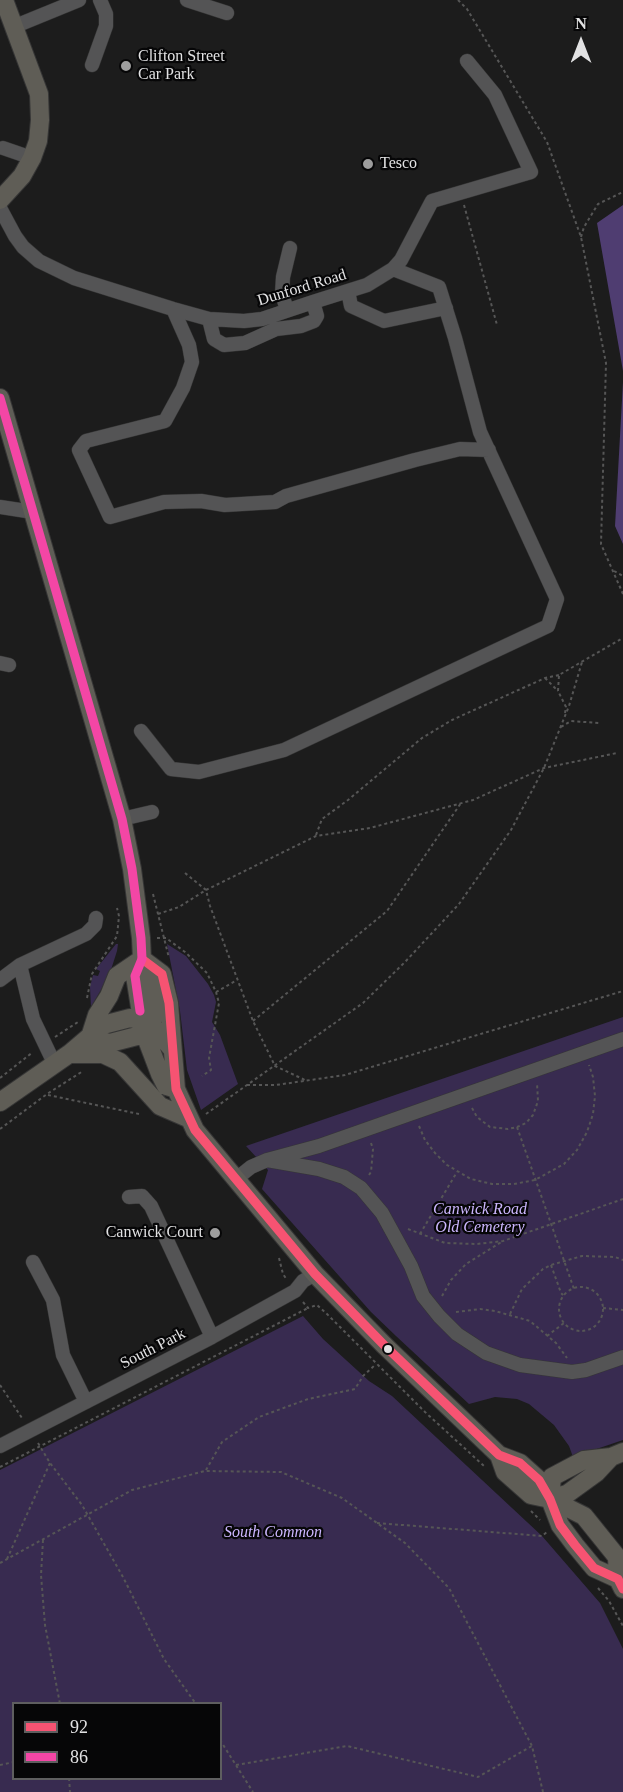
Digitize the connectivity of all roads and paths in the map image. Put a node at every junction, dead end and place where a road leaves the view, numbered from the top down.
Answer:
1 (4, 0) edge
2 (79, 0) edge
3 (100, 0) edge
4 (188, 0) edge
5 (458, 0) edge
6 (227, 13) dead end
7 (14, 27) junction
8 (467, 61) dead end
9 (92, 64) dead end
10 (3, 148) dead end
11 (32, 158) junction
12 (623, 192) edge
13 (461, 193) junction
14 (0, 200) edge
15 (0, 208) edge
16 (581, 237) junction
17 (290, 248) dead end
18 (393, 270) junction
19 (348, 291) junction
20 (313, 302) junction
21 (446, 308) junction
22 (173, 309) junction
23 (287, 310) junction
24 (209, 319) junction
25 (497, 325) dead end
26 (0, 398) edge
27 (489, 450) junction
28 (0, 507) edge
29 (33, 512) junction
30 (614, 571) junction
31 (623, 576) edge
32 (623, 594) edge
33 (623, 638) edge
34 (582, 662) junction
35 (559, 675) junction
36 (545, 678) junction
37 (558, 691) junction
38 (565, 716) junction
39 (599, 723) dead end
40 (561, 727) junction
41 (141, 731) dead end
42 (617, 753) dead end
43 (544, 768) junction
44 (461, 803) junction
45 (152, 812) dead end
46 (122, 819) junction
47 (316, 836) junction
48 (184, 873) dead end
49 (206, 890) junction
50 (117, 908) dead end
51 (158, 914) dead end
52 (96, 918) dead end
53 (142, 959) junction
54 (169, 960) dead end
55 (20, 965) junction
56 (0, 980) edge
57 (237, 980) junction
58 (623, 991) edge
59 (216, 992) junction
60 (87, 1006) dead end
61 (83, 1017) dead end
62 (253, 1021) junction
63 (146, 1026) junction
64 (89, 1038) junction
65 (623, 1039) edge
66 (44, 1043) junction
67 (172, 1049) junction
68 (585, 1053) junction
69 (62, 1058) junction
70 (275, 1066) junction
71 (85, 1070) dead end
72 (533, 1071) junction
73 (202, 1076) dead end
74 (0, 1078) edge
75 (308, 1081) junction
76 (247, 1086) junction
77 (176, 1089) junction
78 (47, 1094) junction
79 (466, 1094) junction
80 (0, 1102) edge
81 (413, 1113) junction
82 (139, 1114) dead end
83 (196, 1118) junction
84 (517, 1127) junction
85 (0, 1129) edge
86 (365, 1130) junction
87 (319, 1146) junction
88 (267, 1161) junction
89 (319, 1169) junction
90 (457, 1172) junction
91 (236, 1179) junction
92 (535, 1180) junction
93 (361, 1188) junction
94 (129, 1197) dead end
95 (623, 1199) edge
96 (552, 1224) junction
97 (404, 1227) dead end
98 (420, 1234) junction
99 (503, 1241) junction
100 (273, 1250) dead end
101 (564, 1260) junction
102 (623, 1260) edge
103 (33, 1262) dead end
104 (551, 1265) junction
105 (283, 1274) dead end
106 (315, 1274) junction
107 (574, 1289) junction
108 (564, 1296) junction
109 (302, 1301) dead end
110 (308, 1308) junction
111 (603, 1308) junction
112 (623, 1310) edge
113 (510, 1314) junction
114 (439, 1316) junction
115 (564, 1323) junction
116 (547, 1336) junction
117 (212, 1337) junction
118 (623, 1357) edge
119 (376, 1364) junction
120 (572, 1372) junction
121 (0, 1385) edge
122 (86, 1402) junction
123 (25, 1422) dead end
124 (444, 1429) dead end
125 (0, 1446) edge
126 (40, 1446) junction
127 (617, 1455) edge
128 (50, 1463) junction
129 (0, 1467) edge
130 (205, 1471) junction
131 (550, 1499) junction
132 (88, 1515) junction
133 (377, 1523) junction
134 (549, 1530) dead end
135 (42, 1540) junction
136 (7, 1560) junction
137 (0, 1563) edge
138 (621, 1580) edge
139 (594, 1584) dead end
140 (623, 1626) edge
141 (60, 1702) edge
142 (195, 1702) edge
143 (222, 1743) edge
144 (532, 1746) junction
145 (236, 1765) junction
146 (253, 1792) edge
147 (543, 1792) edge

1 - 7 main road
2 - 7 street
3 - 9 street
4 - 6 street
5 - 16 path
7 - 11 main road
8 - 13 street, Dunford Road
10 - 11 street
11 - 14 main road
12 - 16 path
13 - 18 street, Dunford Road
13 - 25 path
15 - 22 street, Dunford Road
16 - 30 path
17 - 23 street
18 - 19 street, Dunford Road
18 - 21 street
19 - 20 street, Dunford Road
19 - 21 street
20 - 23 street, Dunford Road
20 - 24 street
21 - 27 street
22 - 24 street, Dunford Road
22 - 27 street
23 - 24 street, Dunford Road
26 - 29 main road
27 - 41 street
28 - 29 street
29 - 46 main road
30 - 31 path
30 - 32 path
33 - 34 path
34 - 35 path
34 - 38 path
35 - 36 path
35 - 37 path
36 - 37 path
36 - 47 path
37 - 38 path
38 - 40 path
39 - 40 path
40 - 43 path
42 - 43 path
43 - 44 path
43 - 70 path
44 - 47 path
44 - 62 path
45 - 46 street
46 - 53 main road
47 - 49 path
48 - 49 path
49 - 51 path
49 - 57 path
50 - 60 path
52 - 55 street
53 - 63 main road
53 - 64 main road
53 - 67 main road
54 - 59 path
55 - 56 street
55 - 66 street
57 - 59 path
57 - 62 path
58 - 75 path
59 - 73 path
61 - 66 path
62 - 70 path
63 - 64 main road
63 - 67 main road
63 - 77 main road
64 - 69 main road
65 - 68 street
66 - 69 street
66 - 74 path
67 - 77 main road
68 - 72 street
68 - 92 path
69 - 80 main road
69 - 83 main road
70 - 75 path
70 - 76 path
71 - 78 path
72 - 79 street
72 - 84 path
75 - 76 path
76 - 83 path
77 - 83 main road
78 - 82 path
78 - 85 path
79 - 81 street
79 - 84 path
81 - 86 street
81 - 90 path
83 - 91 main road
84 - 92 path
86 - 87 street
86 - 93 path
87 - 88 street
87 - 89 street
88 - 89 street
88 - 91 street
89 - 93 street
90 - 92 path
90 - 98 path
91 - 106 main road
92 - 96 path
93 - 114 street
94 - 117 street
95 - 96 path
96 - 99 path
96 - 101 path
97 - 98 path
98 - 99 path
99 - 114 path
100 - 105 path
101 - 102 path
101 - 104 path
101 - 107 path
103 - 122 street
104 - 108 path
104 - 113 path
106 - 117 street, South Park
106 - 131 main road
107 - 108 path
107 - 111 path
108 - 115 path
109 - 110 path
110 - 119 path
110 - 126 path
111 - 112 path
111 - 115 path
113 - 114 path
113 - 116 path
114 - 120 street
115 - 116 path
116 - 120 path
117 - 122 street, South Park
118 - 120 street
119 - 124 path
119 - 130 path
121 - 123 path
122 - 125 street, South Park
126 - 128 path
126 - 129 path
127 - 131 main road
128 - 132 path
128 - 136 path
130 - 132 path
130 - 133 path
131 - 138 main road
131 - 138 main road
132 - 135 path
132 - 142 path
133 - 134 path
133 - 144 path
135 - 136 path
135 - 141 path
136 - 137 path
139 - 140 path
143 - 145 path
144 - 145 path
144 - 147 path
145 - 146 path

